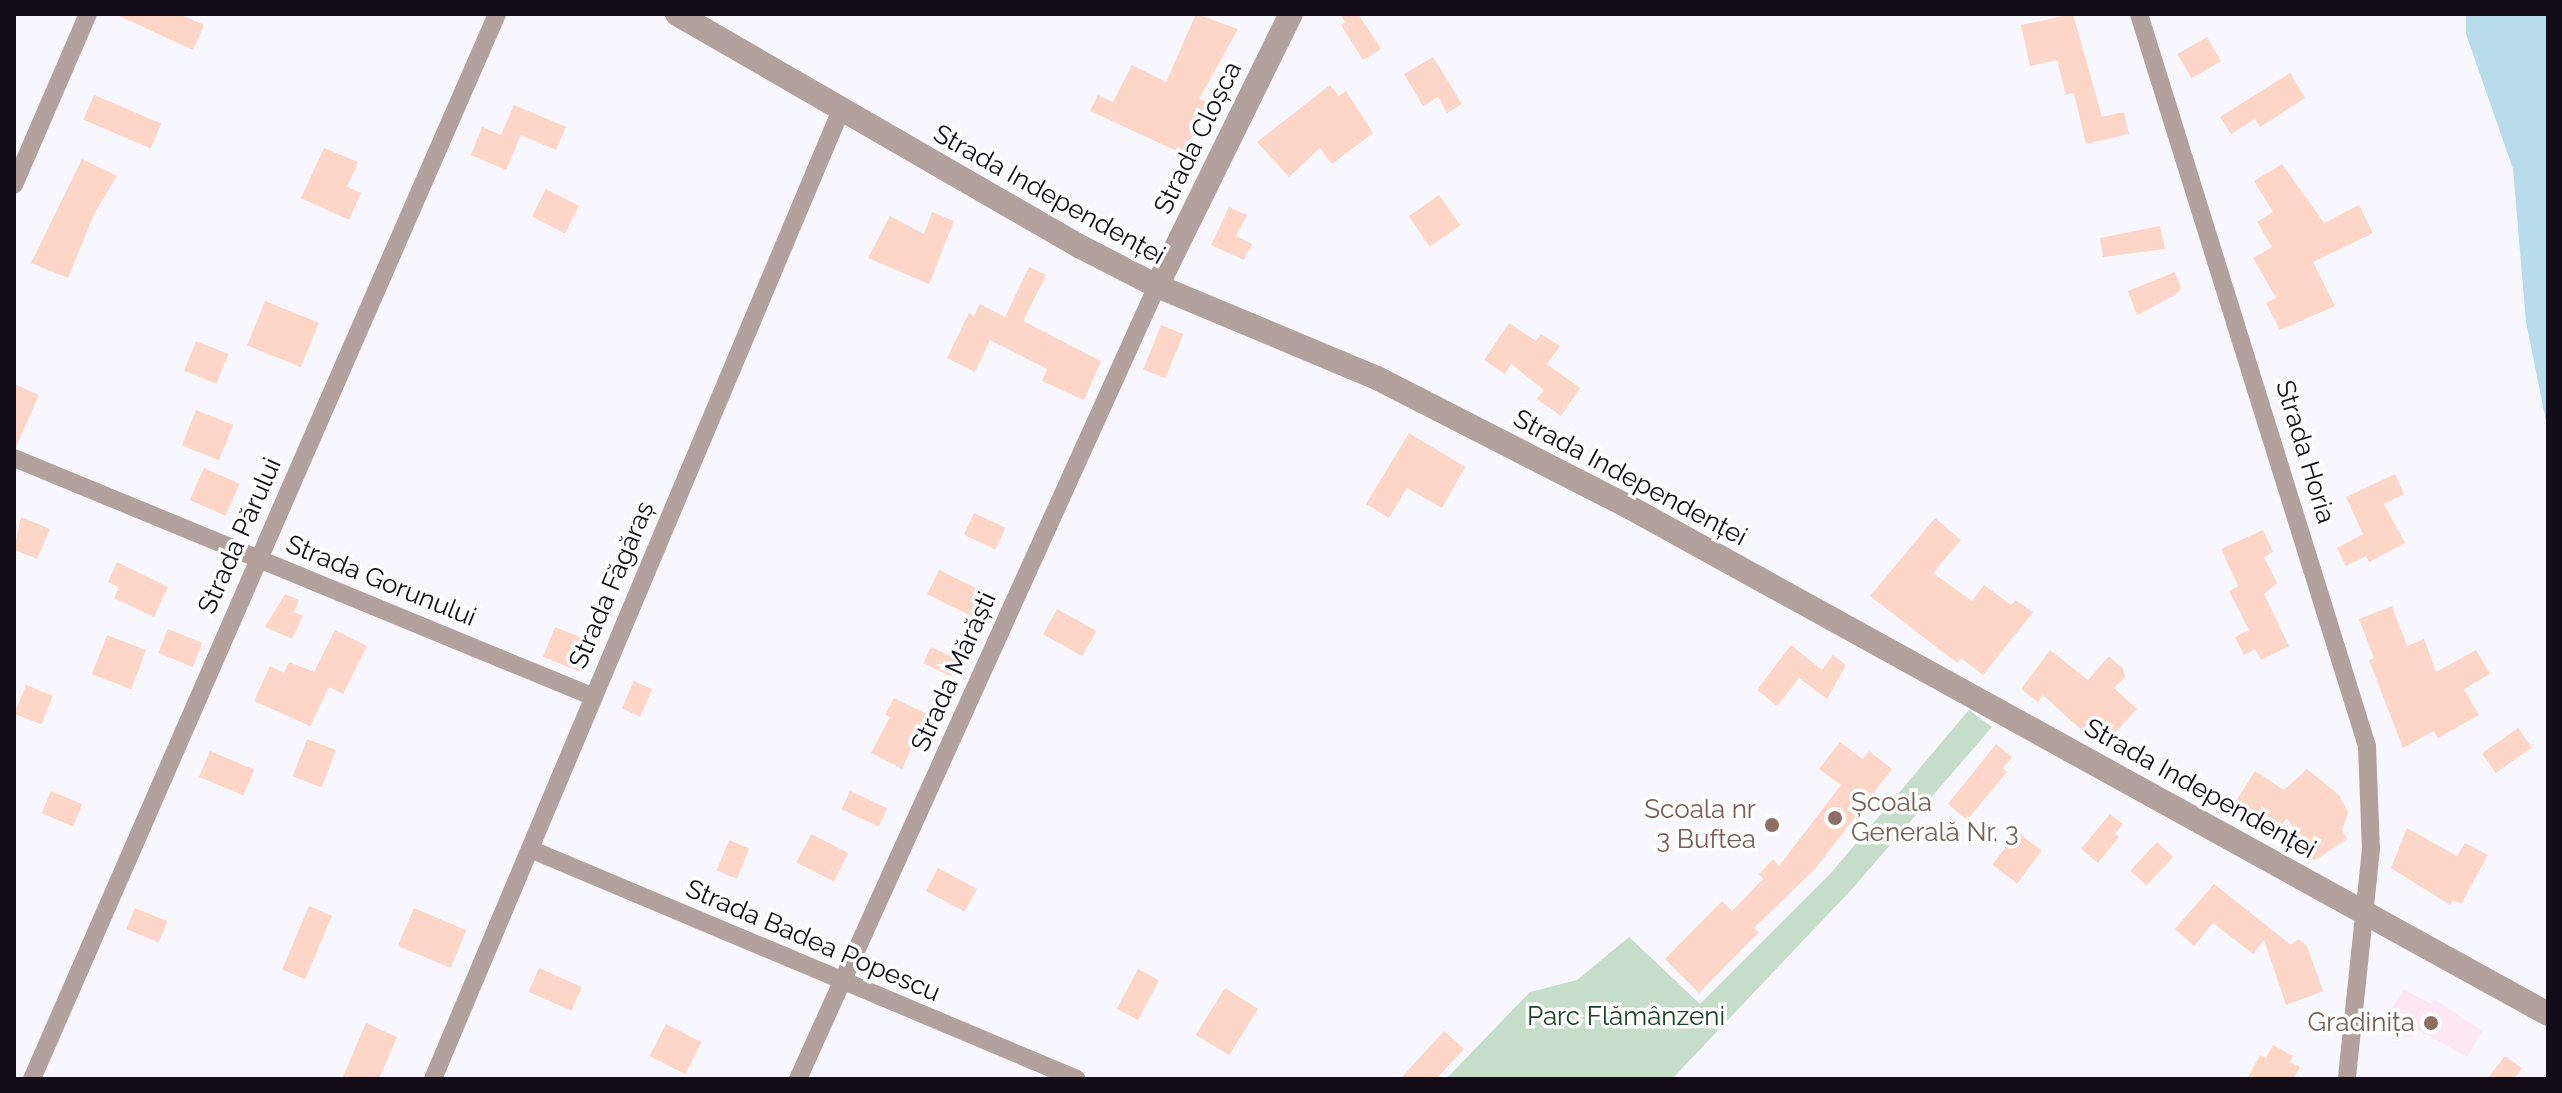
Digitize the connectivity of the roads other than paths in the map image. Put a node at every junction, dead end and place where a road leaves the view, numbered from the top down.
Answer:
1 (88, 14) edge
2 (497, 14) edge
3 (677, 14) edge
4 (1291, 14) edge
5 (2139, 14) edge
6 (840, 112) junction
7 (14, 185) edge
8 (1157, 286) junction
9 (14, 458) edge
10 (259, 558) junction
11 (594, 697) junction
12 (530, 849) junction
13 (2362, 913) junction
14 (842, 981) junction
15 (2548, 1014) edge
16 (32, 1079) edge
17 (433, 1079) edge
18 (798, 1079) edge
19 (1077, 1079) edge
20 (2347, 1079) edge

1 - 7 street
2 - 10 street, Strada Părului
3 - 6 street, Strada Independenței
4 - 8 street, Strada Cloșca
5 - 13 street, Strada Horia
6 - 8 street, Strada Independenței
6 - 11 street, Strada Făgăraș
8 - 13 street, Strada Independenței
8 - 14 street, Strada Mărăști
9 - 10 street, Strada Gorunului
10 - 11 street, Strada Gorunului
10 - 16 street, Strada Părului
11 - 12 street, Strada Făgăraș
12 - 14 street, Strada Badea Popescu
12 - 17 street, Strada Făgăraș
13 - 15 street, Strada Independenței
13 - 20 street, Strada Horia
14 - 18 street, Strada Mărăști
14 - 19 street, Strada Badea Popescu

